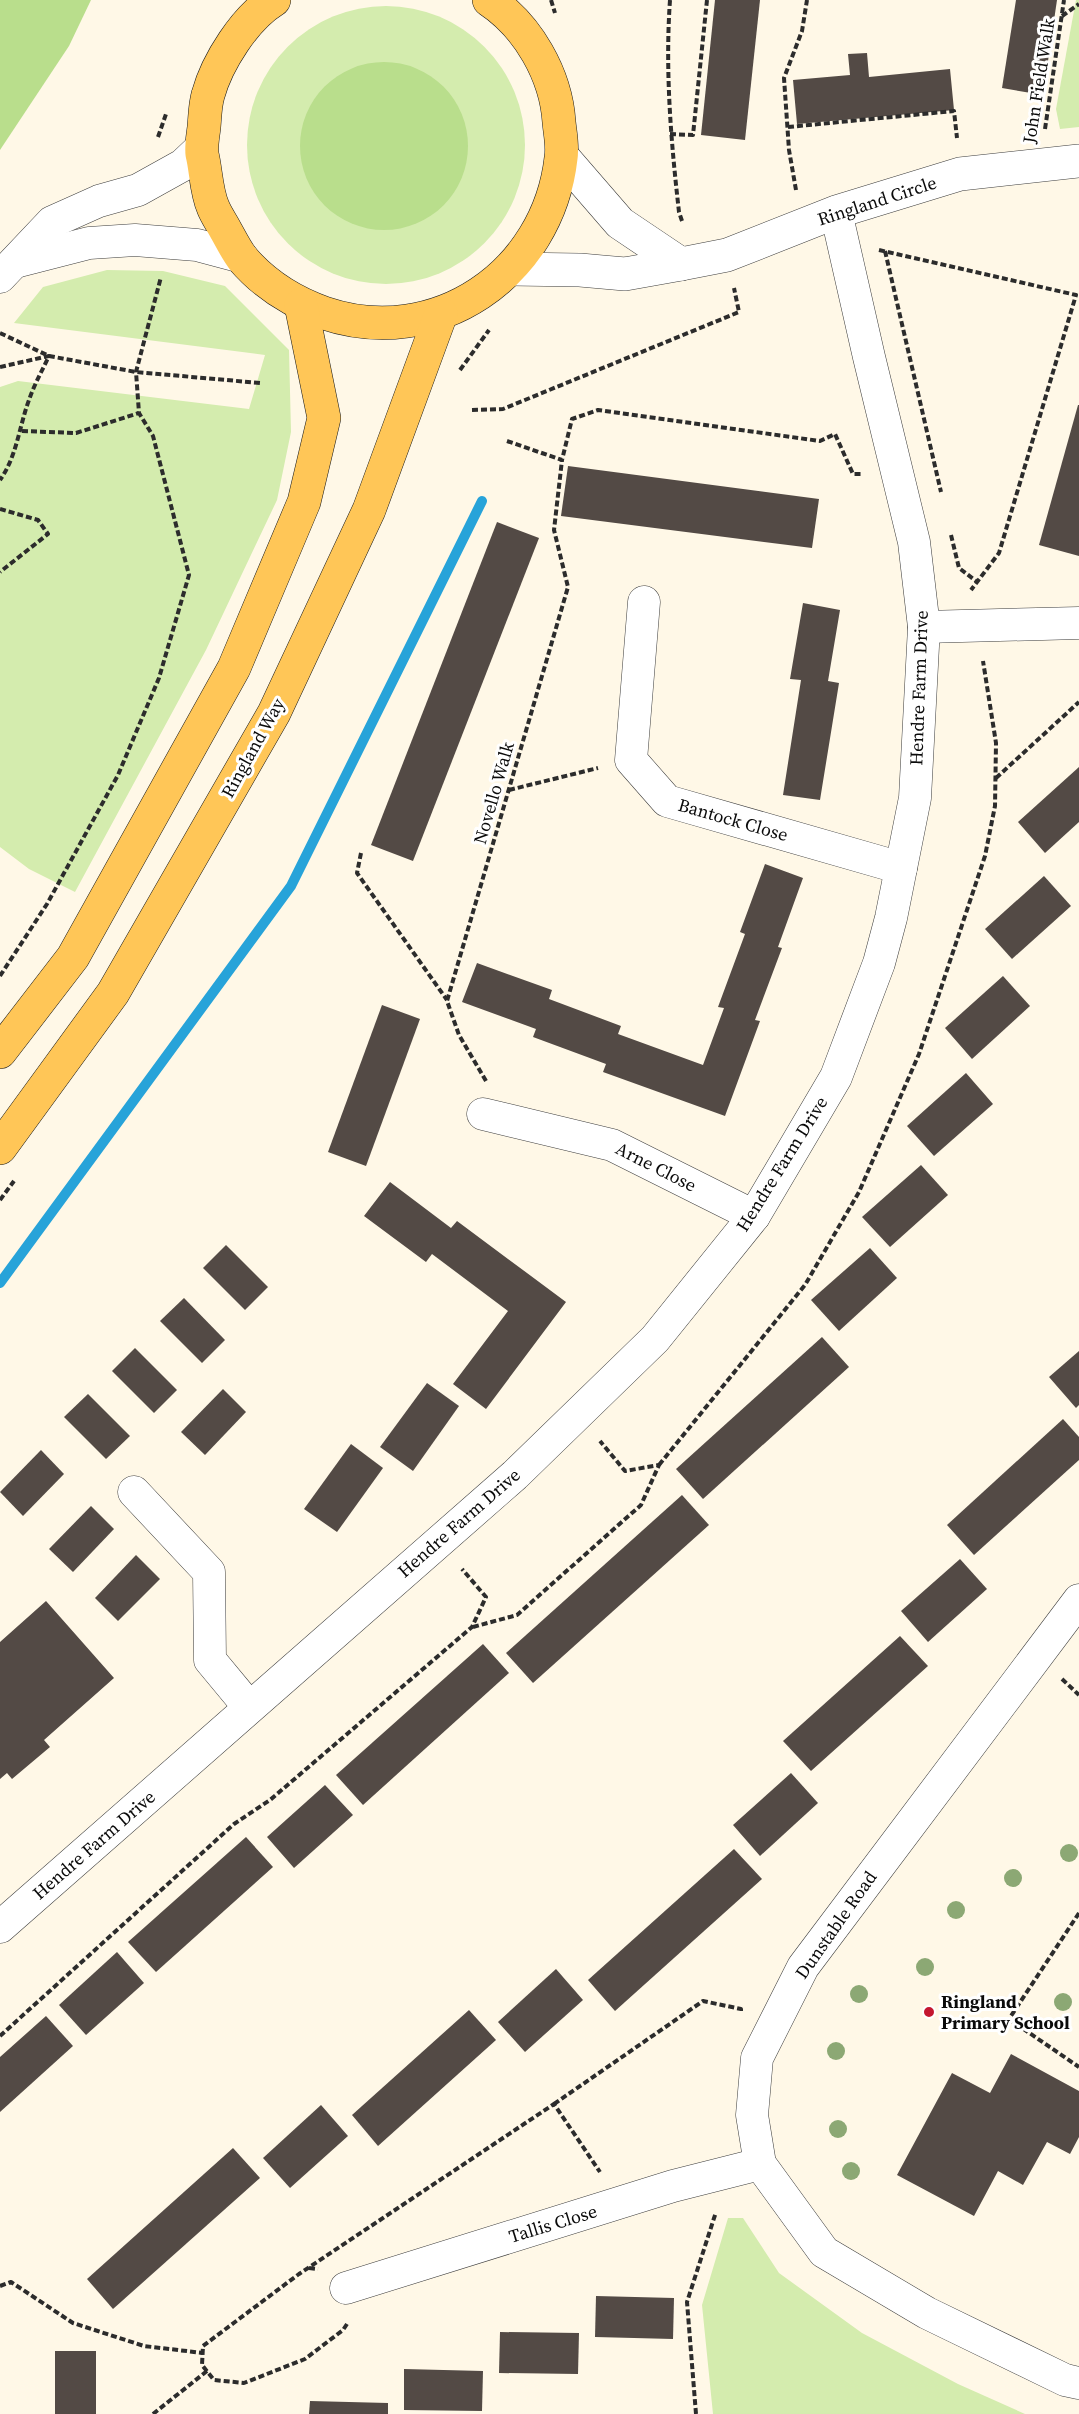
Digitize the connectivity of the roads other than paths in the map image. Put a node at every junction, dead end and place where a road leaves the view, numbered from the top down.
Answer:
1 (274, 0) edge
2 (498, 3) edge
3 (201, 148) junction
4 (562, 156) junction
5 (1079, 161) edge
6 (839, 227) junction
7 (242, 257) junction
8 (688, 262) junction
9 (7, 269) edge
10 (511, 269) junction
11 (301, 305) junction
12 (441, 314) junction
13 (644, 602) dead end
14 (1079, 623) edge
15 (937, 627) junction
16 (901, 868) junction
17 (0, 1052) edge
18 (496, 1117) road end
19 (0, 1148) edge
20 (754, 1216) junction
21 (134, 1492) dead end
22 (1079, 1600) edge
23 (249, 1707) junction
24 (0, 1927) edge
25 (760, 2164) junction
26 (346, 2288) dead end
27 (1079, 2384) edge

1 - 3 main road
2 - 4 main road
3 - 7 main road
3 - 9 street
4 - 8 street
4 - 10 main road
5 - 6 street, Ringland Circle
6 - 8 street, Ringland Circle
6 - 15 street, Hendre Farm Drive
7 - 9 street
7 - 11 main road
8 - 10 street, Ringland Circle
10 - 12 main road
11 - 12 main road
11 - 17 main road
12 - 19 main road, Ringland Way
13 - 16 street, Bantock Close
14 - 15 street
15 - 16 street, Hendre Farm Drive
16 - 20 street, Hendre Farm Drive
18 - 20 street, Arne Close
20 - 23 street, Hendre Farm Drive
21 - 23 street
22 - 25 street, Dunstable Road
23 - 24 street, Hendre Farm Drive
25 - 26 street, Tallis Close
25 - 27 street, Dunstable Road

